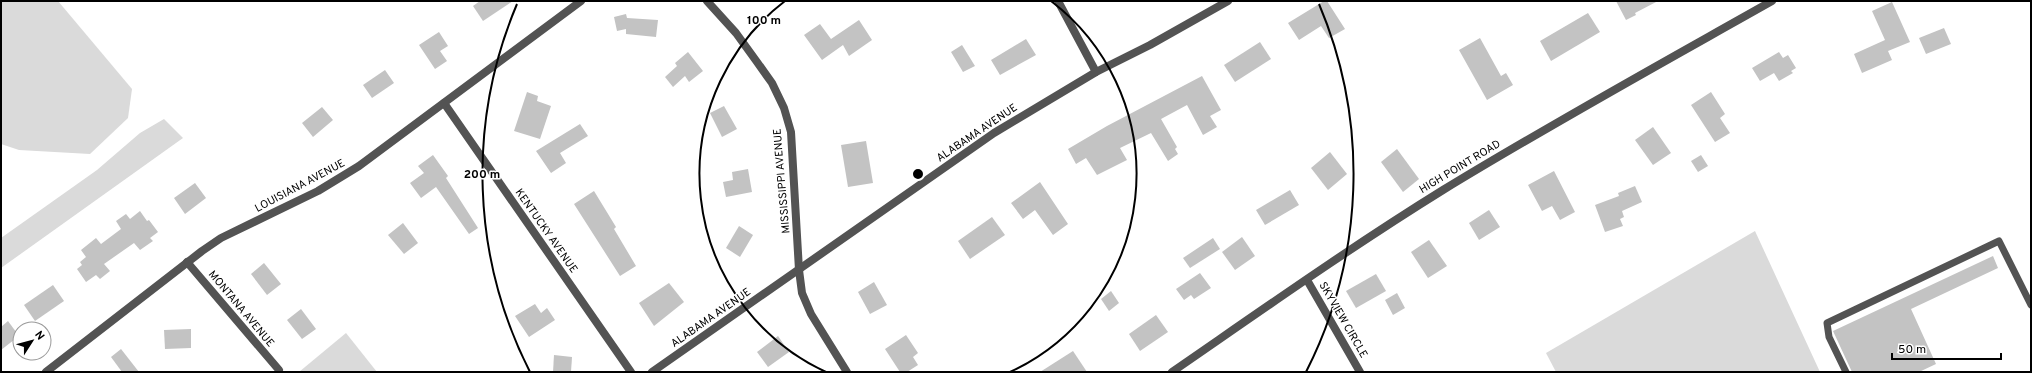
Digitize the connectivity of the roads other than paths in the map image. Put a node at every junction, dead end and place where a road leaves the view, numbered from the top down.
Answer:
1 (581, 1) edge
2 (708, 1) edge
3 (1058, 1) edge
4 (1228, 1) edge
5 (1772, 1) edge
6 (1096, 72) junction
7 (444, 103) junction
8 (187, 262) junction
9 (799, 270) junction
10 (1307, 280) junction
11 (2031, 305) edge
12 (279, 370) dead end
13 (46, 372) edge
14 (630, 372) edge
15 (652, 372) edge
16 (847, 372) edge
17 (1172, 372) edge
18 (1360, 372) edge
19 (1846, 372) edge

1 - 7 street, LOUISIANA AVENUE
2 - 9 street, MISSISSIPPI AVENUE
3 - 6 street
4 - 6 street, ALABAMA AVENUE
5 - 10 street, HIGH POINT ROAD
6 - 9 street, ALABAMA AVENUE
7 - 8 street, LOUISIANA AVENUE
7 - 14 street, KENTUCKY AVENUE
8 - 12 street, MONTANA AVENUE
8 - 13 street, LOUISIANA AVENUE
9 - 15 street, ALABAMA AVENUE
9 - 16 street, MISSISSIPPI AVENUE
10 - 17 street, HIGH POINT ROAD
10 - 18 street, SKYVIEW CIRCLE
11 - 19 lane

